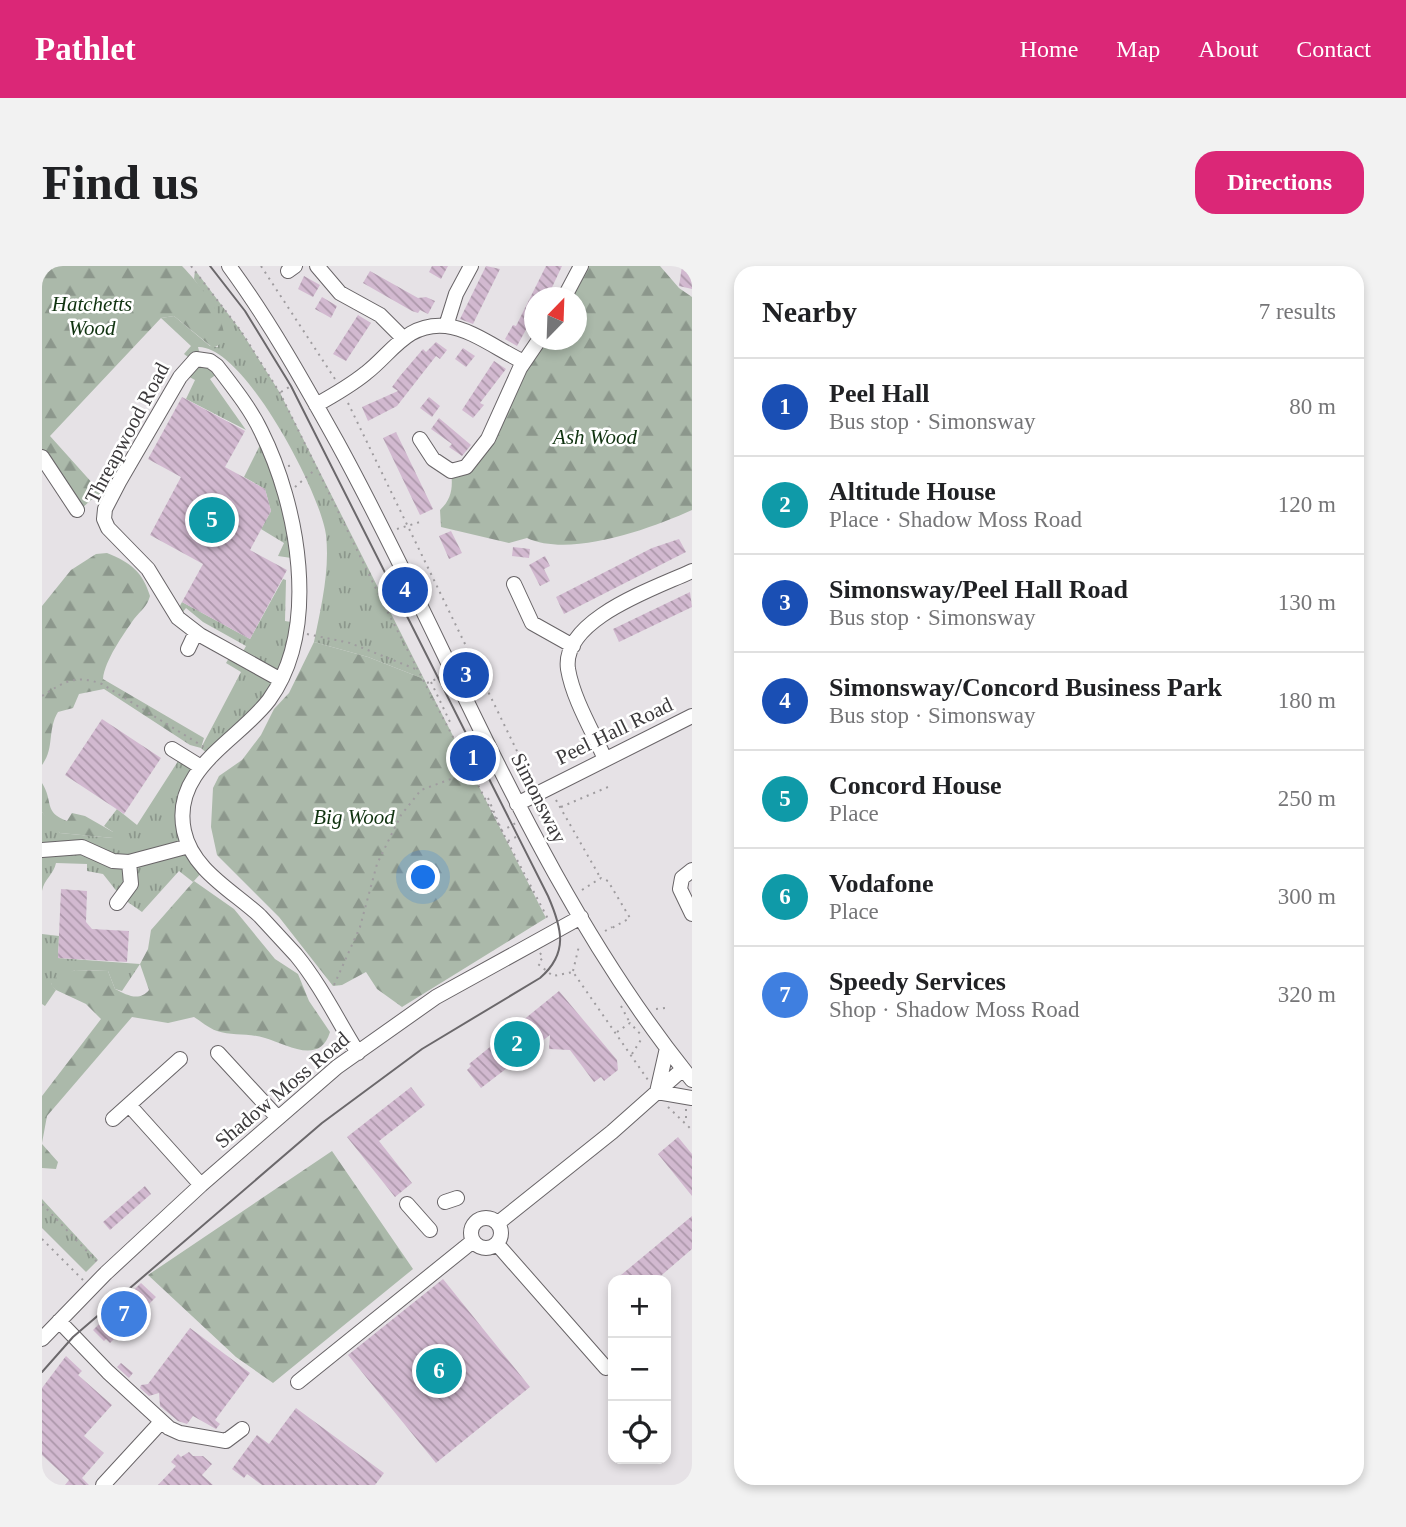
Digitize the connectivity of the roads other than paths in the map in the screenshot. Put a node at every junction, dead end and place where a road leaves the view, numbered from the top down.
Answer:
1 (229, 266) edge
2 (317, 266) edge
3 (471, 266) edge
4 (581, 266) edge
5 (570, 287) edge
6 (446, 326) junction
7 (402, 337) junction
8 (532, 350) edge
9 (524, 362) junction
10 (316, 405) junction
11 (419, 439) dead end
12 (42, 457) edge
13 (76, 509) dead end
14 (692, 571) edge
15 (514, 584) dead end
16 (197, 632) junction
17 (573, 646) junction
18 (188, 649) dead end
19 (281, 680) junction
20 (692, 716) edge
21 (172, 749) dead end
22 (605, 759) junction
23 (201, 767) junction
24 (517, 804) junction
25 (189, 846) junction
26 (42, 850) edge
27 (129, 862) junction
28 (692, 870) edge
29 (117, 903) dead end
30 (692, 914) edge
31 (581, 917) junction
32 (667, 1048) junction
33 (218, 1053) dead end
34 (358, 1054) junction
35 (180, 1059) dead end
36 (688, 1074) edge
37 (653, 1087) junction
38 (692, 1098) edge
39 (129, 1105) junction
40 (277, 1117) junction
41 (113, 1119) dead end
42 (201, 1185) junction
43 (407, 1205) dead end
44 (498, 1223) junction
45 (430, 1230) dead end
46 (473, 1241) junction
47 (497, 1244) junction
48 (59, 1321) junction
49 (42, 1339) edge
50 (606, 1368) dead end
51 (298, 1382) dead end
52 (161, 1422) junction
53 (242, 1429) dead end
54 (103, 1485) edge

1 - 10 street, Simonsway
2 - 7 street
3 - 6 street
4 - 5 street
6 - 7 street
6 - 9 street
7 - 10 street
8 - 9 street
9 - 11 street
10 - 24 street, Simonsway
12 - 13 street
14 - 17 street
15 - 17 street
16 - 18 street
16 - 19 street, Threapwood Road
16 - 19 street, Threapwood Road
17 - 22 street
19 - 23 street, Threapwood Road
20 - 22 street, Peel Hall Road
21 - 23 street
22 - 24 street, Peel Hall Road
23 - 25 street, Threapwood Road
24 - 31 street, Simonsway
25 - 27 street
25 - 34 street, Threapwood Road
26 - 27 street
27 - 29 street
28 - 30 street
31 - 32 street, Simonsway
31 - 34 street, Shadow Moss Road
32 - 36 street, Simonsway
32 - 37 street
33 - 40 street
34 - 40 street, Shadow Moss Road
35 - 39 street
36 - 37 street
37 - 38 street
37 - 44 street
39 - 41 street
39 - 42 street
40 - 42 street, Shadow Moss Road
42 - 48 street, Shadow Moss Road
43 - 45 street
44 - 46 street
44 - 47 street
46 - 47 street
46 - 51 street
47 - 50 street
48 - 49 street, Shadow Moss Road
48 - 52 street
52 - 53 street
52 - 54 street

